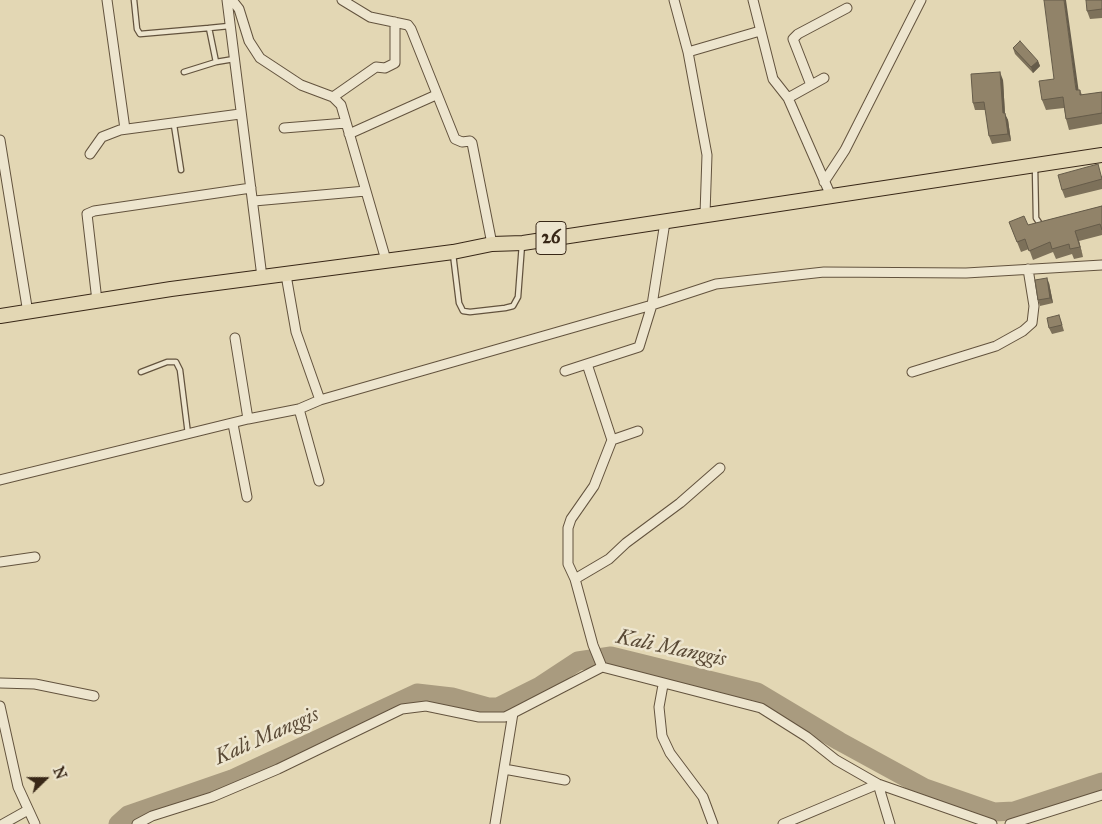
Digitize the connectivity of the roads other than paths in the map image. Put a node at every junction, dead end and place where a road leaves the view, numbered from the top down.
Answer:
1 (107, 0) edge
2 (134, 0) edge
3 (227, 0) edge
4 (232, 0) edge
5 (342, 0) edge
6 (674, 0) edge
7 (753, 0) edge
8 (921, 0) edge
9 (847, 8) dead end
10 (395, 22) junction
11 (229, 26) junction
12 (209, 28) junction
13 (760, 31) junction
14 (688, 52) junction
15 (234, 60) junction
16 (216, 62) junction
17 (184, 72) dead end
18 (824, 78) dead end
19 (811, 86) junction
20 (436, 95) junction
21 (333, 97) junction
22 (788, 98) junction
23 (240, 114) junction
24 (346, 123) junction
25 (174, 124) junction
26 (284, 128) dead end
27 (125, 129) junction
28 (349, 134) junction
29 (0, 140) edge
30 (90, 154) dead end
31 (1102, 155) edge
32 (1035, 165) junction
33 (181, 170) dead end
34 (824, 182) junction
35 (251, 188) junction
36 (366, 191) junction
37 (830, 196) junction
38 (254, 201) junction
39 (706, 214) junction
40 (665, 222) junction
41 (1047, 227) edge
42 (523, 242) junction
43 (492, 244) junction
44 (453, 252) junction
45 (386, 260) junction
46 (1102, 265) edge
47 (1028, 269) junction
48 (286, 275) junction
49 (262, 277) junction
50 (97, 301) junction
51 (652, 305) junction
52 (28, 313) junction
53 (0, 316) edge
54 (235, 338) dead end
55 (587, 364) junction
56 (565, 371) dead end
57 (141, 372) dead end
58 (912, 372) dead end
59 (320, 400) junction
60 (299, 410) junction
61 (248, 419) junction
62 (233, 424) junction
63 (638, 431) dead end
64 (188, 435) junction
65 (612, 440) junction
66 (720, 468) dead end
67 (0, 480) edge
68 (319, 481) dead end
69 (247, 498) dead end
70 (35, 557) dead end
71 (0, 562) edge
72 (575, 579) junction
73 (601, 665) junction
74 (0, 683) edge
75 (663, 685) junction
76 (94, 696) dead end
77 (0, 706) edge
78 (514, 713) junction
79 (504, 769) junction
80 (565, 780) dead end
81 (878, 784) junction
82 (1102, 795) edge
83 (28, 810) junction
84 (981, 822) edge
85 (3, 824) edge
86 (35, 824) edge
87 (137, 824) edge
88 (495, 824) edge
89 (713, 824) edge
90 (783, 824) edge
91 (890, 824) edge
92 (992, 824) edge
93 (1010, 824) edge

1 - 27 street
2 - 12 lane
3 - 11 street
4 - 21 street
5 - 10 street
6 - 14 street
7 - 13 street
8 - 34 street
9 - 19 street
10 - 20 street
10 - 21 street
11 - 12 lane
11 - 15 street
12 - 16 lane
13 - 14 street
13 - 22 street
14 - 39 street
15 - 16 lane
15 - 23 street
16 - 17 lane
18 - 19 street
19 - 22 street
20 - 28 street
20 - 43 street
21 - 24 street
22 - 34 street
23 - 25 street
23 - 35 street
24 - 26 street
24 - 28 street
25 - 27 street
25 - 33 lane
27 - 30 street
28 - 36 street
29 - 52 street
31 - 32 highway, 26
32 - 37 highway, 26
32 - 41 lane
34 - 37 street
35 - 38 street
35 - 50 street
36 - 38 street
36 - 45 street
37 - 39 highway, 26
38 - 49 street
39 - 40 highway, 26
40 - 42 highway, 26
40 - 51 street
42 - 43 highway, 26
42 - 44 lane
43 - 44 highway, 26
44 - 45 highway, 26
45 - 48 highway, 26
46 - 47 street
47 - 51 street
47 - 58 street
48 - 49 highway, 26
48 - 59 street
49 - 50 highway, 26
50 - 52 highway, 26
51 - 55 street
51 - 59 street
52 - 53 highway, 26
54 - 61 street
55 - 56 street
55 - 65 street
57 - 64 lane
59 - 60 street
60 - 61 street
60 - 68 street
61 - 62 street
62 - 64 street
62 - 69 street
63 - 65 street
64 - 67 street
65 - 72 street
66 - 72 street
70 - 71 street
72 - 73 street
73 - 75 street
73 - 78 street
74 - 76 street
75 - 81 street
75 - 89 street
77 - 83 street
78 - 79 street
78 - 87 street
79 - 80 street
79 - 88 street
81 - 84 street
81 - 90 street
81 - 91 street
82 - 93 street
83 - 85 street
83 - 86 street
84 - 92 street

